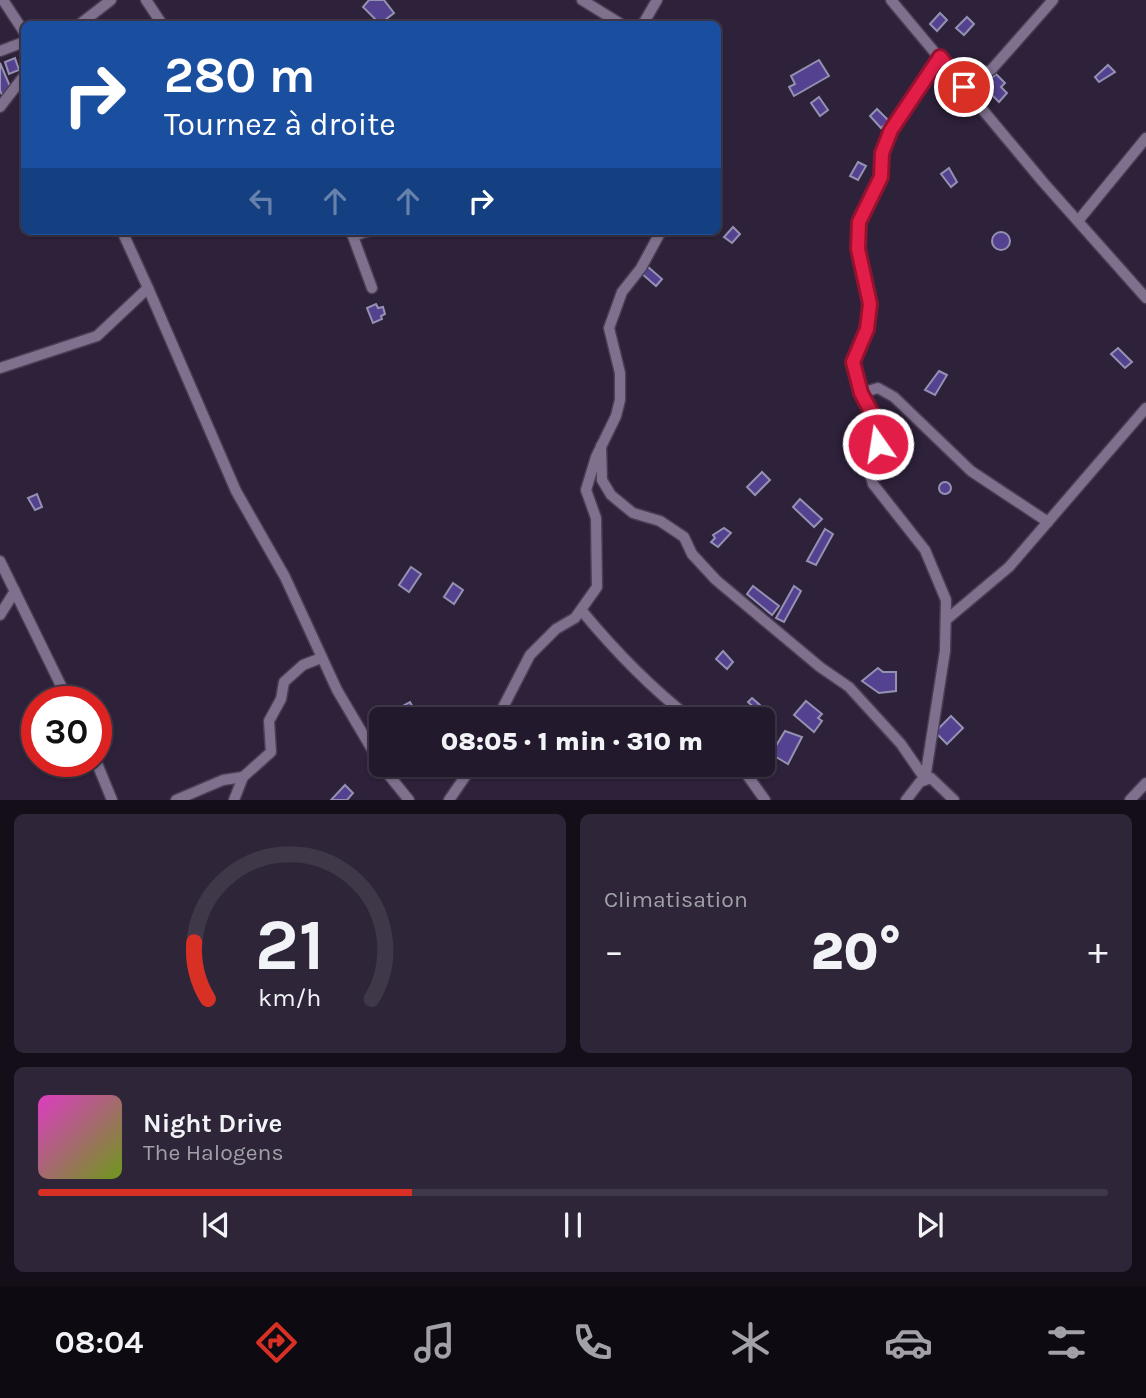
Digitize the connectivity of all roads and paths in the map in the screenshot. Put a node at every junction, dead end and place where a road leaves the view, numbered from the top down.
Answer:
1 (3, 0) edge
2 (111, 0) edge
3 (146, 0) edge
4 (582, 0) edge
5 (657, 0) edge
6 (891, 0) edge
7 (1053, 0) edge
8 (84, 21) edge
9 (160, 21) edge
10 (616, 21) edge
11 (644, 21) edge
12 (21, 27) edge
13 (21, 43) edge
14 (0, 51) edge
15 (940, 57) junction
16 (21, 80) edge
17 (964, 87) junction
18 (0, 107) edge
19 (1146, 138) edge
20 (1077, 220) junction
21 (124, 235) edge
22 (353, 235) edge
23 (659, 235) edge
24 (148, 288) junction
25 (372, 288) dead end
26 (1146, 298) edge
27 (0, 368) edge
28 (861, 393) junction
29 (1146, 408) edge
30 (601, 446) junction
31 (1048, 522) junction
32 (0, 562) edge
33 (15, 591) junction
34 (582, 611) junction
35 (0, 615) edge
36 (946, 620) junction
37 (321, 658) junction
38 (61, 686) edge
39 (502, 707) edge
40 (676, 707) edge
41 (103, 777) edge
42 (243, 777) junction
43 (465, 777) edge
44 (749, 777) edge
45 (925, 779) junction
46 (1146, 783) edge
47 (112, 800) edge
48 (176, 800) edge
49 (234, 800) edge
50 (409, 800) edge
51 (449, 800) edge
52 (765, 800) edge
53 (906, 800) edge
54 (954, 800) edge
55 (1130, 800) edge

1 - 12 street
2 - 8 street
3 - 9 street
4 - 10 street
5 - 11 street
6 - 15 street
7 - 17 street
13 - 14 street
15 - 17 street
15 - 28 street
16 - 18 street
17 - 20 street
19 - 20 street
20 - 26 street
21 - 24 street
22 - 25 street
23 - 30 street
24 - 27 street
24 - 37 street
28 - 31 street
28 - 36 street
29 - 31 street
30 - 34 street
30 - 45 street
31 - 36 street
32 - 33 street
33 - 35 street
33 - 38 street
34 - 39 street
34 - 40 street
36 - 45 street
37 - 42 street
37 - 50 street
41 - 47 street
42 - 48 street
42 - 49 street
43 - 51 street
44 - 52 street
45 - 53 street
45 - 54 street
46 - 55 street

